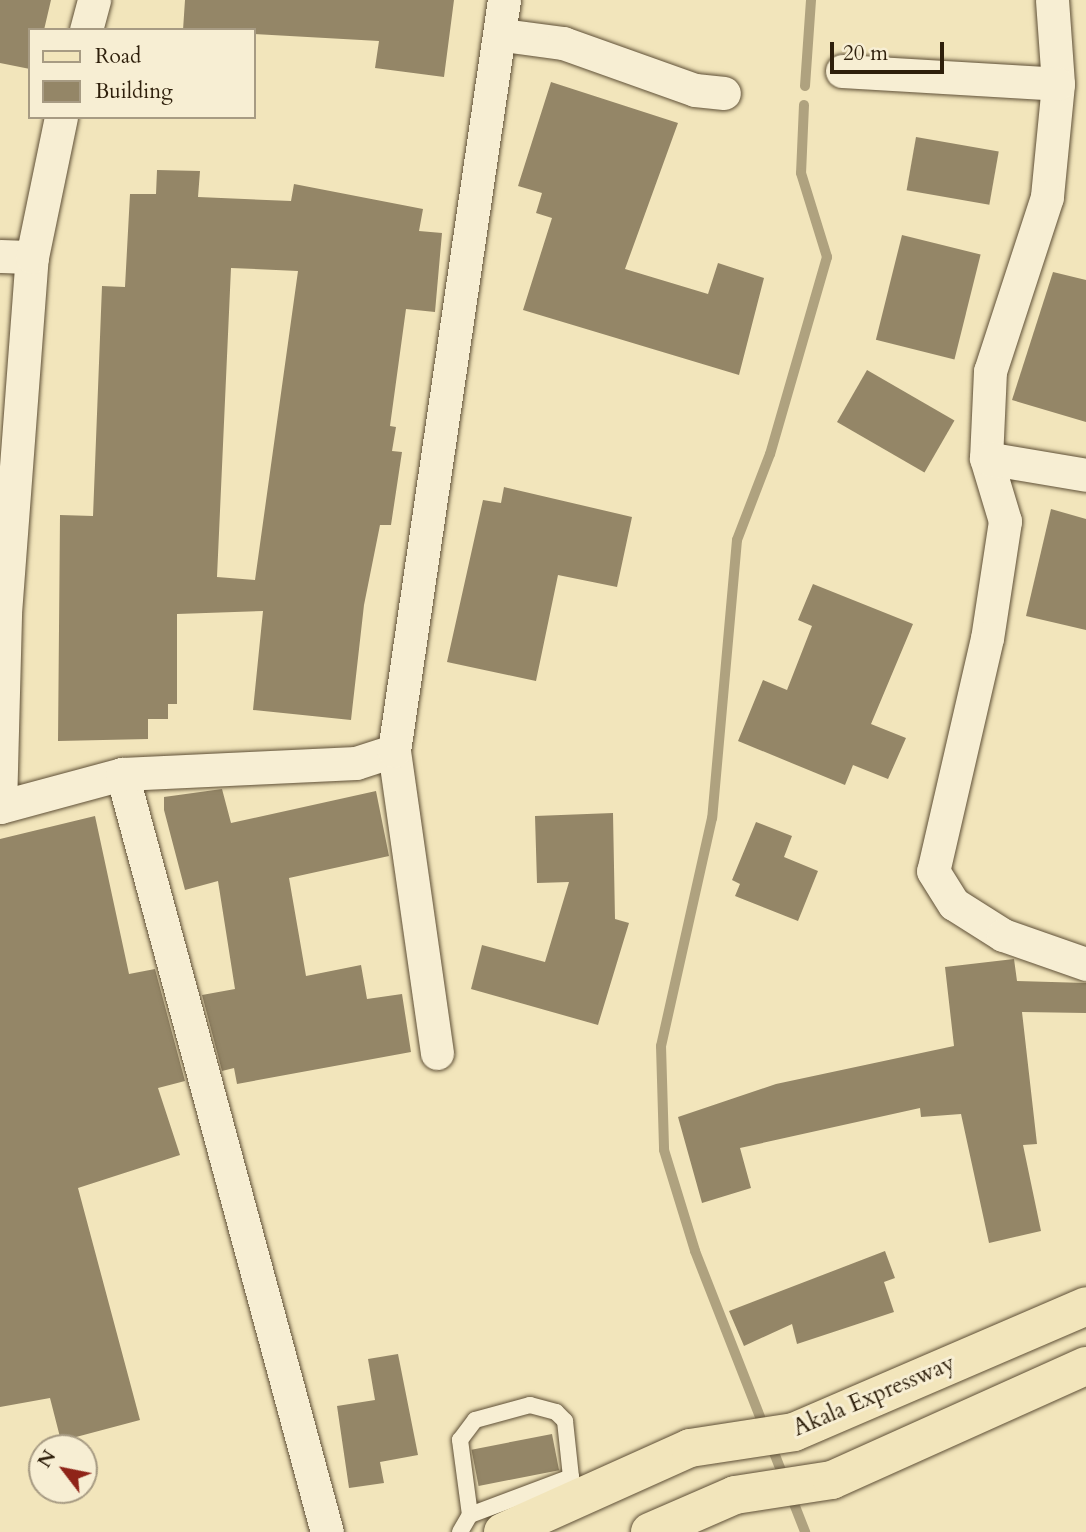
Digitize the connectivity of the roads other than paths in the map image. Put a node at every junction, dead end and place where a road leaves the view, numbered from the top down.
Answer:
1 (94, 0) edge
2 (504, 0) edge
3 (1052, 0) edge
4 (87, 28) edge
5 (503, 36) junction
6 (842, 71) dead end
7 (1058, 83) junction
8 (724, 93) dead end
9 (60, 119) edge
10 (16, 257) edge
11 (986, 458) junction
12 (1086, 475) edge
13 (2, 613) edge
14 (394, 751) junction
15 (122, 774) junction
16 (0, 807) edge
17 (1086, 964) edge
18 (437, 1053) dead end
19 (1086, 1306) edge
20 (1086, 1366) edge
21 (565, 1492) junction
22 (487, 1523) edge
23 (327, 1532) edge
24 (460, 1532) edge
25 (650, 1532) edge

1 - 4 street
2 - 5 street
3 - 7 street
5 - 8 street
5 - 14 street
6 - 7 street
7 - 11 street
9 - 10 street
10 - 13 street
11 - 12 street
11 - 17 street
13 - 16 street
14 - 15 street
14 - 18 street
15 - 16 street
15 - 23 street
19 - 21 main road, Akala Expressway
20 - 25 main road
21 - 22 main road, Akala Expressway
21 - 22 lane
22 - 24 lane

